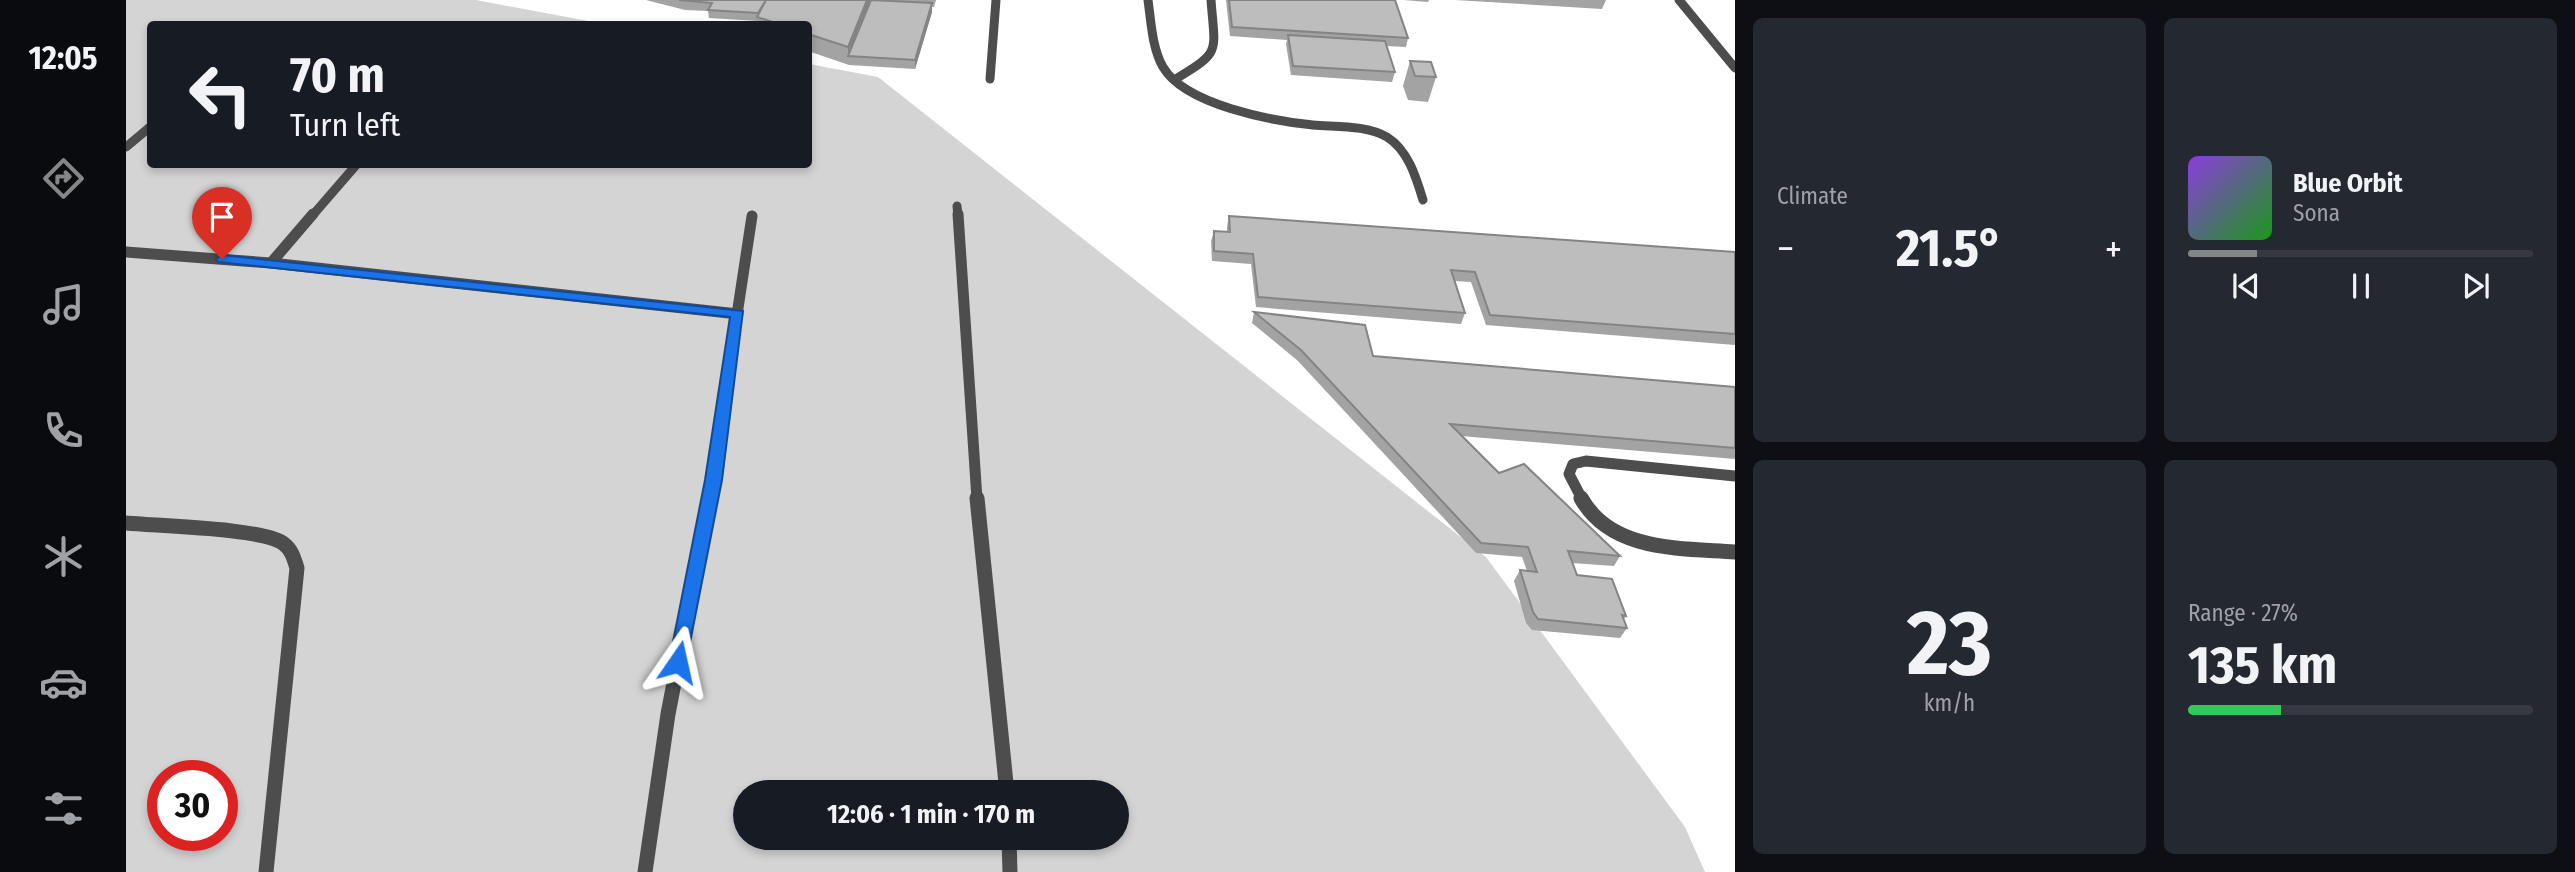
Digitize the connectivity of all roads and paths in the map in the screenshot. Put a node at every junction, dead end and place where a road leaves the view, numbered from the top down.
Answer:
1 (996, 0) edge
2 (1148, 0) edge
3 (1211, 0) edge
4 (1679, 0) edge
5 (1735, 68) edge
6 (990, 79) dead end
7 (1174, 80) junction
8 (147, 130) edge
9 (126, 147) edge
10 (354, 168) edge
11 (1423, 200) dead end
12 (957, 206) dead end
13 (752, 216) dead end
14 (126, 252) edge
15 (271, 263) junction
16 (738, 314) junction
17 (1735, 476) edge
18 (126, 523) edge
19 (1735, 552) edge
20 (1006, 780) edge
21 (1009, 850) edge
22 (266, 872) edge
23 (645, 872) edge
24 (1010, 872) edge

1 - 6 street
2 - 7 street
3 - 7 street
4 - 5 street
7 - 11 street
8 - 9 street
10 - 15 street
12 - 20 street
13 - 16 street
14 - 15 street
15 - 16 street
16 - 23 street
17 - 19 street
18 - 22 street
21 - 24 street

